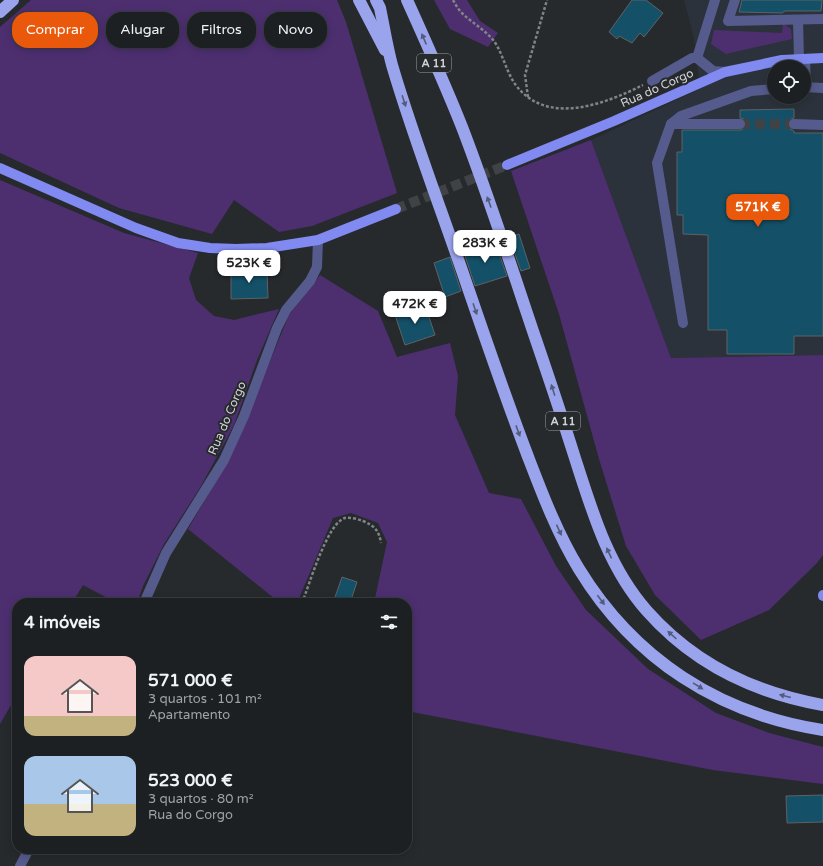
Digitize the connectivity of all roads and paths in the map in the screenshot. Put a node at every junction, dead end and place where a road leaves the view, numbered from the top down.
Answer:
1 (13, 0) edge
2 (359, 0) edge
3 (376, 0) edge
4 (407, 0) edge
5 (453, 0) edge
6 (547, 0) edge
7 (715, 0) edge
8 (734, 0) edge
9 (0, 12) edge
10 (823, 19) edge
11 (798, 20) junction
12 (697, 58) junction
13 (823, 58) edge
14 (802, 59) junction
15 (392, 64) junction
16 (724, 72) junction
17 (652, 81) joint
18 (811, 87) edge
19 (823, 88) edge
20 (767, 90) edge
21 (528, 98) junction
22 (671, 124) junction
23 (740, 124) tunnel mouth
24 (794, 124) tunnel mouth
25 (823, 125) edge
26 (507, 164) tunnel mouth
27 (0, 168) edge
28 (396, 209) tunnel mouth
29 (318, 240) junction
30 (683, 323) dead end
31 (381, 543) dead end
32 (146, 598) edge
33 (304, 598) edge
34 (823, 705) edge
35 (823, 730) edge
36 (26, 854) edge
37 (20, 866) edge

1 - 9 highway
2 - 15 highway
3 - 15 highway
34 -> 4 highway, A 11
5 - 21 path
6 - 21 path
7 - 12 street
8 - 11 street
10 - 11 street
11 - 14 street
12 - 16 street
12 - 17 street
13 - 14 main road, Rua do Corgo
14 - 16 main road, Rua do Corgo
15 -> 35 highway
16 - 26 main road, Rua do Corgo
17 - 21 path
18 - 19 street
20 - 22 street
22 - 23 street
22 - 30 street
24 - 25 street
27 - 29 main road
28 - 29 main road
29 - 32 street, Rua do Corgo
31 - 33 path
36 - 37 street

